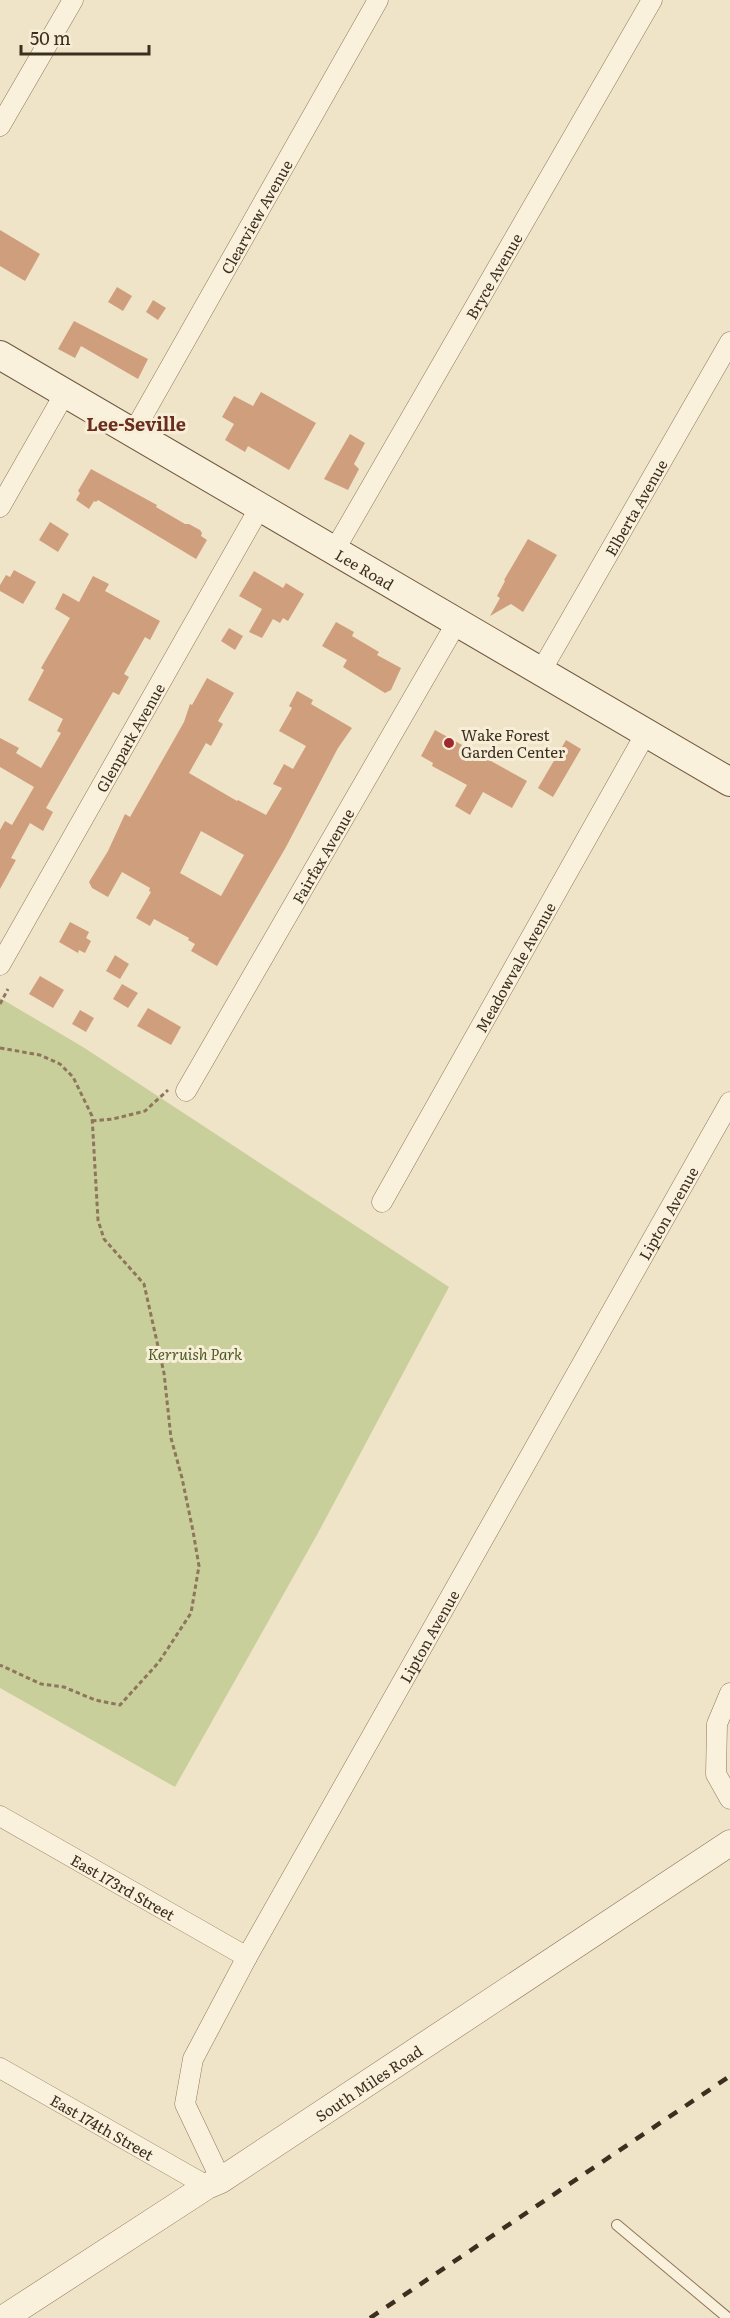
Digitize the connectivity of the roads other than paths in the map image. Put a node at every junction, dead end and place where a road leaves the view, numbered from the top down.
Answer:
1 (73, 0) edge
2 (378, 0) edge
3 (652, 0) edge
4 (0, 126) edge
5 (730, 342) edge
6 (0, 355) edge
7 (65, 393) junction
8 (134, 433) junction
9 (0, 507) edge
10 (260, 507) junction
11 (334, 550) junction
12 (457, 622) junction
13 (541, 671) junction
14 (646, 733) junction
15 (730, 782) edge
16 (0, 965) edge
17 (180, 1088) road end
18 (730, 1102) edge
19 (382, 1202) dead end
20 (730, 1693) edge
21 (730, 1799) edge
22 (0, 1816) edge
23 (730, 1843) edge
24 (247, 1958) junction
25 (0, 2068) edge
26 (214, 2183) junction
27 (617, 2225) dead end
28 (4, 2318) edge
29 (728, 2318) edge

1 - 4 street
2 - 8 street, Clearview Avenue
3 - 11 street, Bryce Avenue
5 - 13 street, Elberta Avenue
6 - 7 main road, Lee Road
7 - 8 main road, Lee Road
7 - 9 street
8 - 10 main road, Lee Road
10 - 11 main road, Lee Road
10 - 16 street, Glenpark Avenue
11 - 12 main road, Lee Road
12 - 13 main road, Lee Road
12 - 17 street, Fairfax Avenue
13 - 14 main road, Lee Road
14 - 15 main road, Lee Road
14 - 19 street, Meadowvale Avenue
18 - 24 street, Lipton Avenue
20 - 21 street
22 - 24 street, East 173rd Street
23 - 26 street, South Miles Road
24 - 26 street, Lipton Avenue
25 - 26 street, East 174th Street
26 - 28 street, South Miles Road
27 - 29 lane

